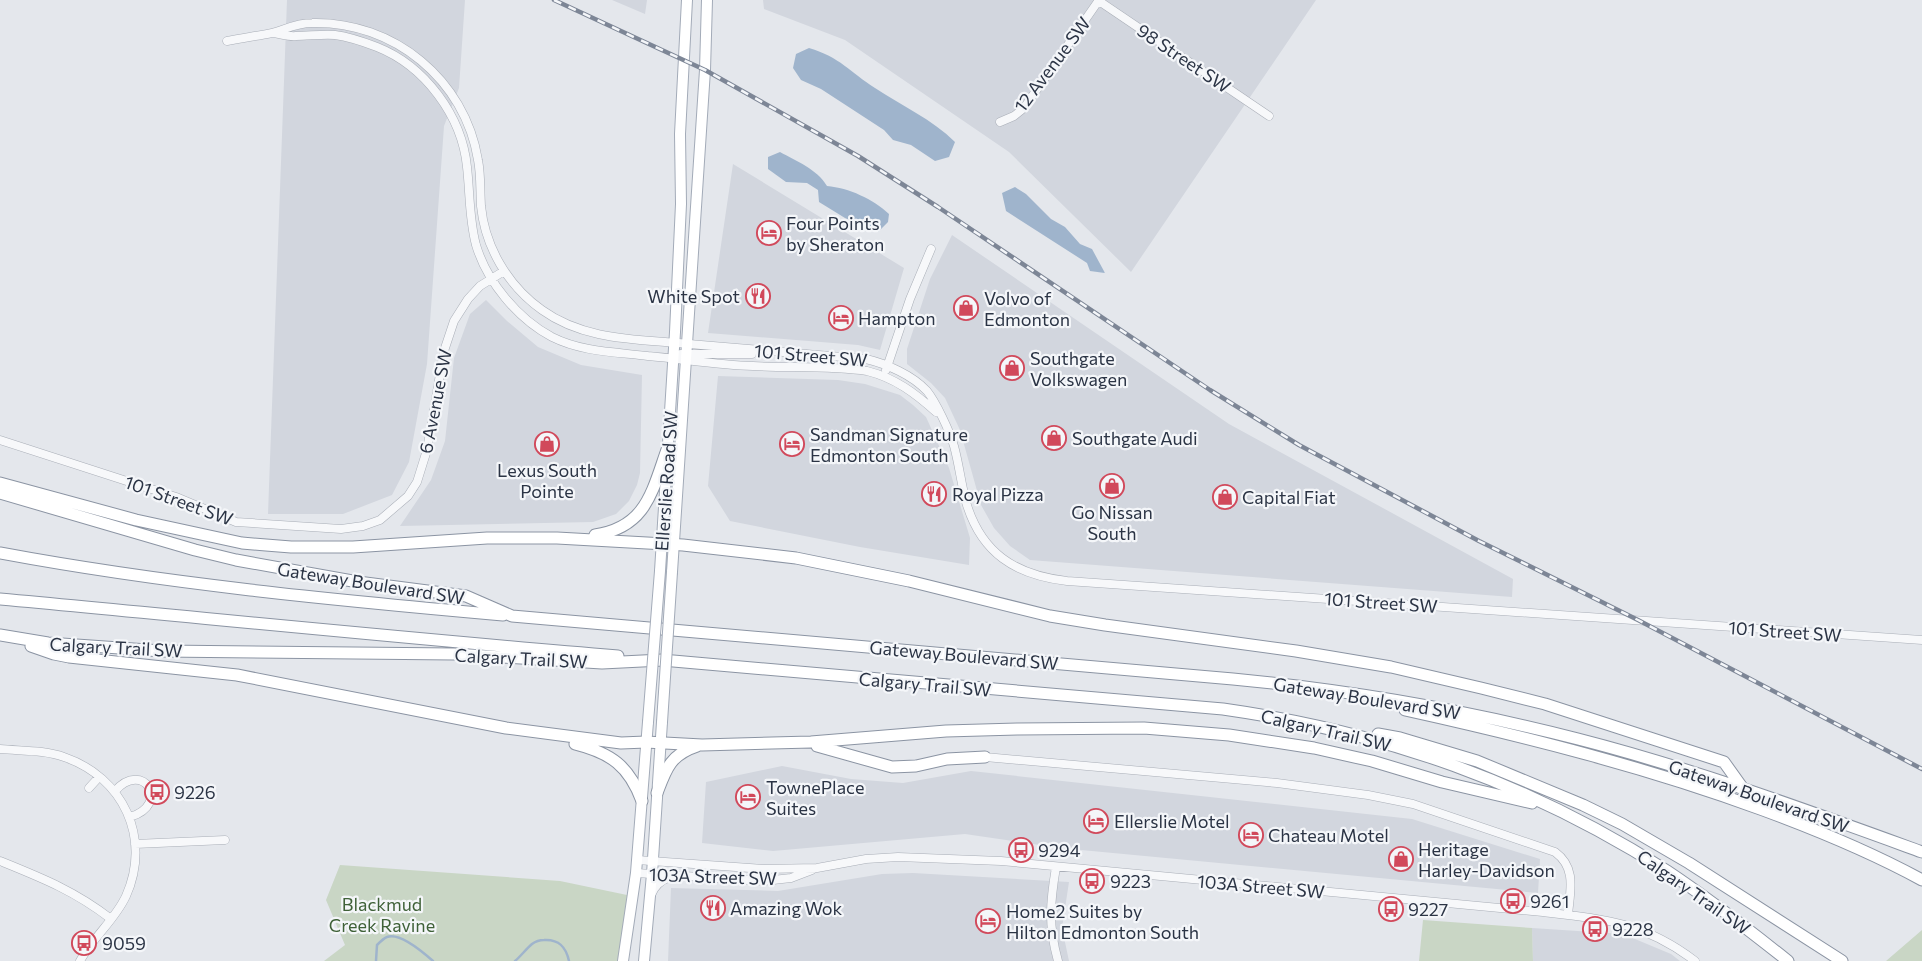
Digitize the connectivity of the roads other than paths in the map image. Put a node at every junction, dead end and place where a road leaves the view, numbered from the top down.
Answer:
1 (687, 0) edge
2 (707, 0) edge
3 (1099, 0) edge
4 (273, 32) junction
5 (227, 41) dead end
6 (1269, 116) dead end
7 (1000, 122) dead end
8 (931, 248) dead end
9 (504, 271) junction
10 (492, 278) junction
11 (674, 344) junction
12 (686, 353) junction
13 (673, 358) junction
14 (888, 366) junction
15 (884, 376) junction
16 (941, 417) junction
17 (0, 440) edge
18 (668, 448) junction
19 (0, 483) edge
20 (0, 493) edge
21 (363, 526) joint
22 (557, 538) junction
23 (662, 544) junction
24 (674, 545) junction
25 (0, 553) edge
26 (0, 599) edge
27 (512, 616) junction
28 (6, 637) edge
29 (1922, 640) edge
30 (662, 660) junction
31 (1364, 695) junction
32 (1268, 716) junction
33 (528, 732) junction
34 (646, 742) junction
35 (660, 743) junction
36 (798, 743) junction
37 (702, 745) junction
38 (0, 749) edge
39 (985, 757) joint
40 (98, 777) junction
41 (89, 788) dead end
42 (1744, 790) junction
43 (115, 791) junction
44 (657, 793) junction
45 (642, 801) junction
46 (1556, 809) junction
47 (130, 817) junction
48 (225, 840) dead end
49 (135, 844) junction
50 (1922, 852) edge
51 (637, 860) junction
52 (0, 861) edge
53 (653, 862) junction
54 (1056, 867) junction
55 (818, 868) junction
56 (636, 872) junction
57 (652, 874) junction
58 (676, 876) junction
59 (1922, 880) edge
60 (650, 899) junction
61 (1568, 915) junction
62 (111, 919) junction
63 (80, 961) edge
64 (623, 961) edge
65 (644, 961) edge
66 (1058, 961) edge
67 (1695, 961) edge
68 (1788, 961) edge
69 (1842, 961) edge

1 - 11 main road, Ellerslie Road SW
2 - 12 main road, Ellerslie Road SW
3 - 6 street, 98 Street SW
3 - 7 street, 12 Avenue SW
4 - 5 street
4 - 9 street
4 - 10 street
8 - 14 street
9 - 10 street, 6 Avenue SW
9 - 11 street
10 - 13 street
10 - 21 street, 6 Avenue SW
11 - 12 street
11 - 13 main road, Ellerslie Road SW
12 - 13 street
12 - 14 street, 101 Street SW
12 - 15 street, 101 Street SW
12 - 24 main road, Ellerslie Road SW
13 - 18 main road, Ellerslie Road SW
14 - 15 street
14 - 16 street, 101 Street SW
15 - 16 street, 101 Street SW
16 - 29 street, 101 Street SW
17 - 21 street, 101 Street SW
18 - 22 highway
18 - 23 main road, Ellerslie Road SW
19 - 22 highway
20 - 27 highway, Gateway Boulevard SW
22 - 23 highway
23 - 24 highway
23 - 34 main road, Ellerslie Road SW, bridge
24 - 35 main road, Ellerslie Road SW, bridge
24 - 42 highway
25 - 27 highway
26 - 30 highway
27 - 31 highway, Gateway Boulevard SW
28 - 30 highway, Calgary Trail SW
28 - 33 highway
30 - 32 highway, Calgary Trail SW
31 - 42 highway, Gateway Boulevard SW
31 - 59 highway
32 - 46 highway, Calgary Trail SW
32 - 69 highway
33 - 34 highway
33 - 45 highway
34 - 35 highway
34 - 45 main road, Ellerslie Road SW
35 - 37 highway
35 - 44 main road, Ellerslie Road SW
36 - 37 highway
36 - 39 highway
36 - 46 highway
37 - 44 highway
38 - 40 street
39 - 61 street
40 - 41 street
40 - 43 street
42 - 50 highway, Gateway Boulevard SW
43 - 47 street
43 - 47 street
44 - 53 main road, Ellerslie Road SW
45 - 51 main road, Ellerslie Road SW
46 - 68 highway, Calgary Trail SW
47 - 49 street
48 - 49 street
49 - 62 street
51 - 53 street, 103A Street SW
51 - 56 main road, Ellerslie Road SW
52 - 62 street
53 - 55 street, 103A Street SW
53 - 57 main road, Ellerslie Road SW
54 - 55 street, 103A Street SW
54 - 61 street, 103A Street SW
54 - 66 street
55 - 58 street, 103A Street SW
56 - 57 street, 103A Street SW
56 - 64 main road, Ellerslie Road SW
57 - 58 street, 103A Street SW
57 - 60 main road, Ellerslie Road SW
58 - 60 street
60 - 65 main road, Ellerslie Road SW
61 - 67 street, 103A Street SW
62 - 63 street

